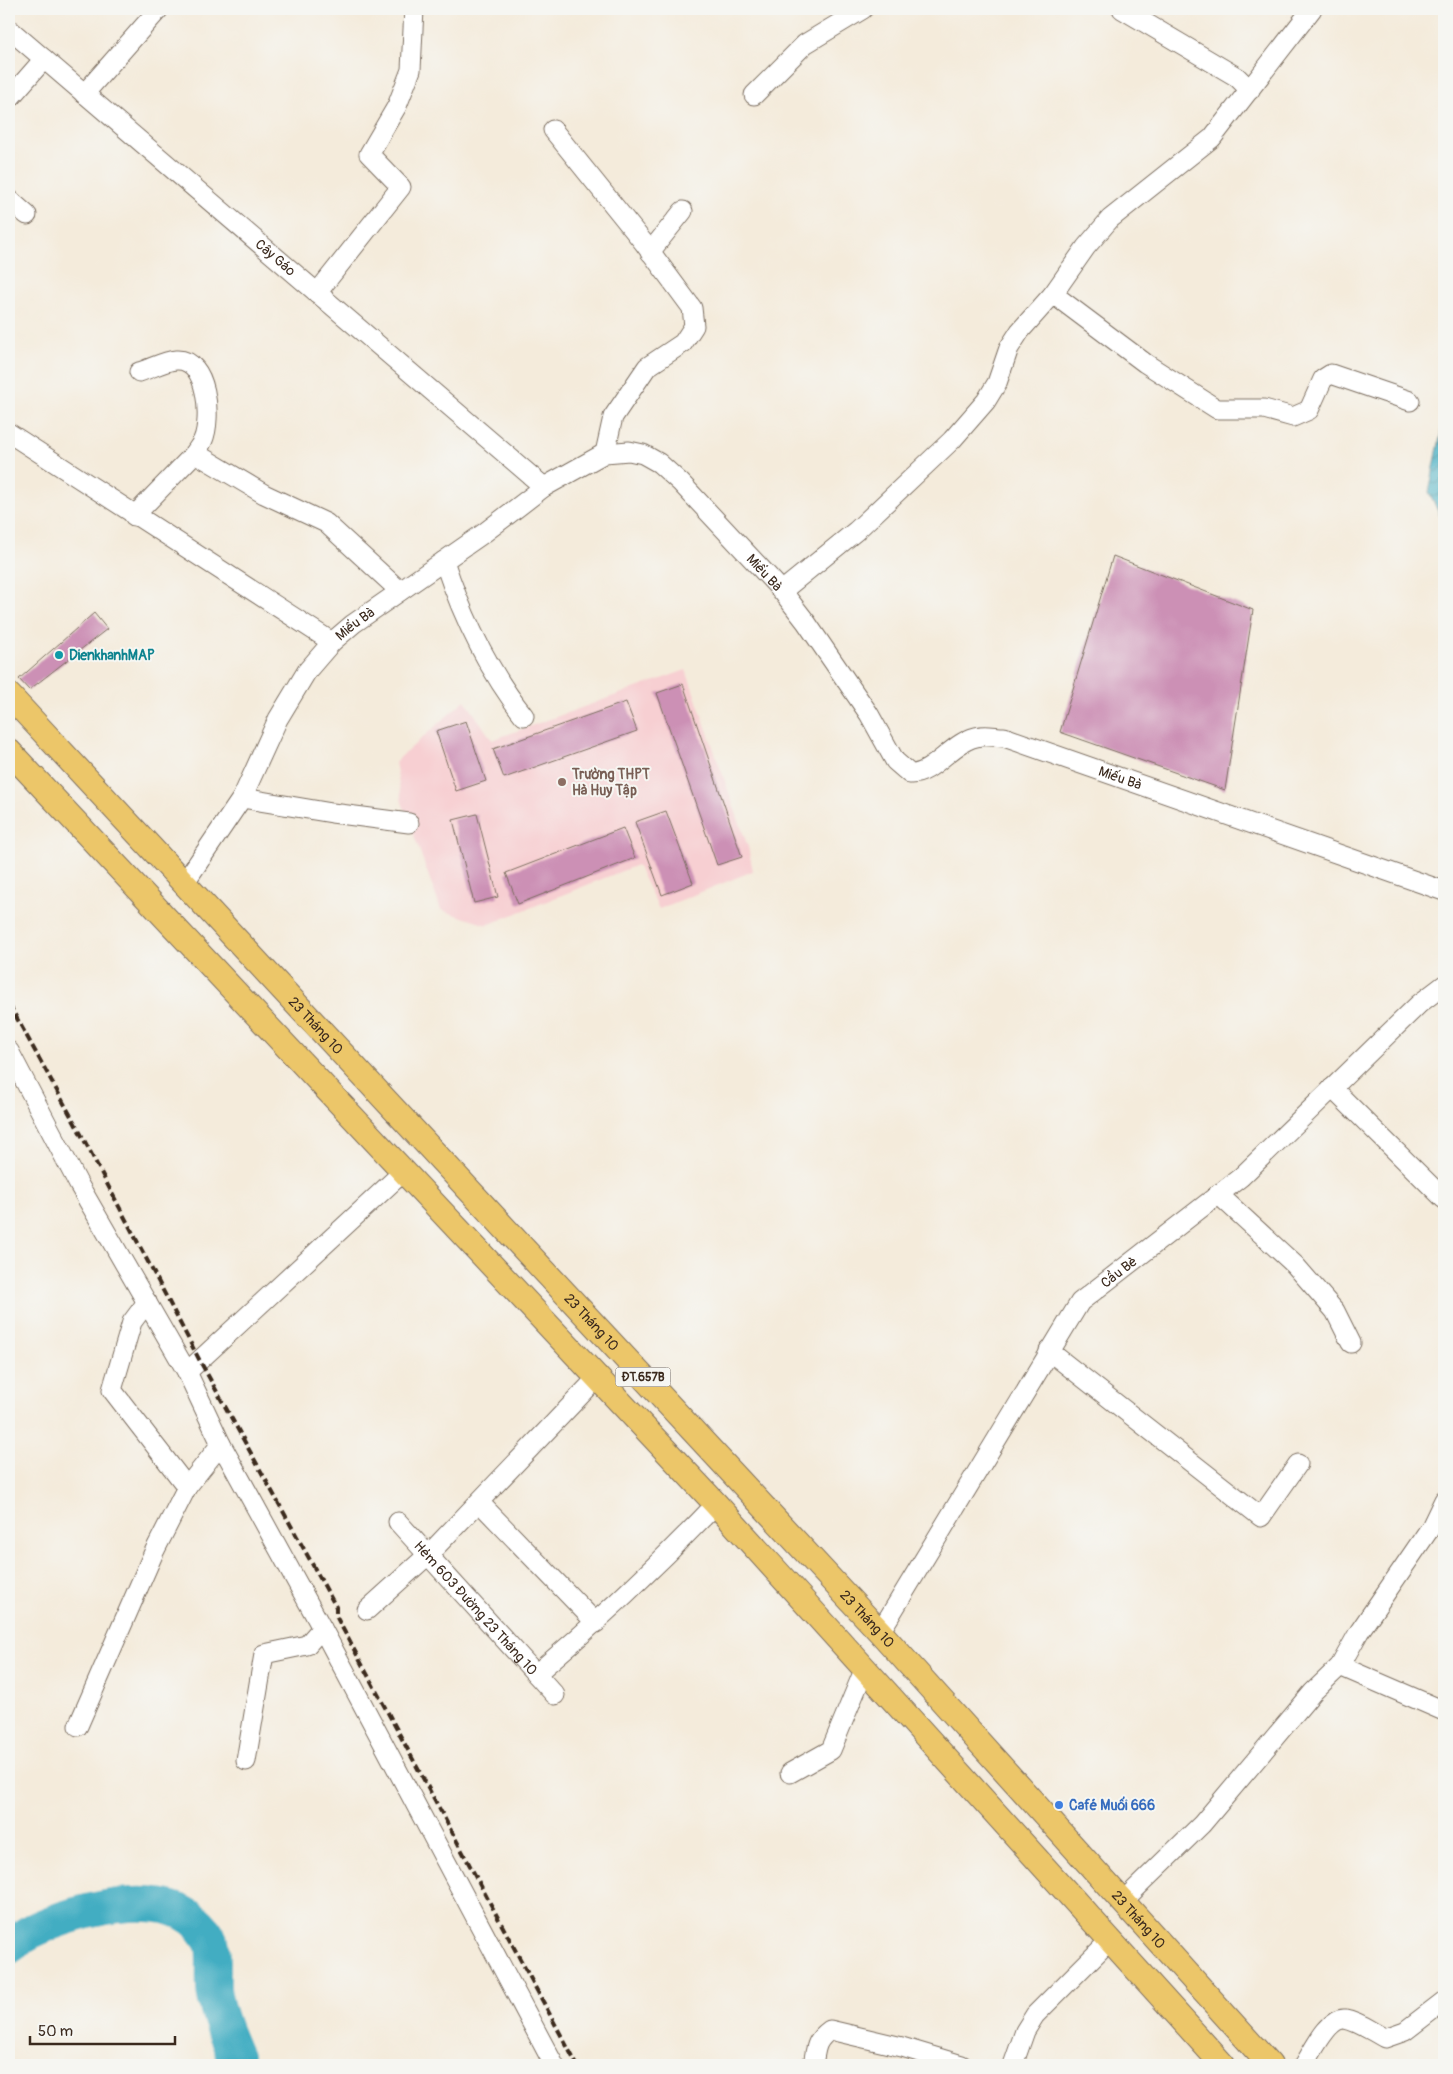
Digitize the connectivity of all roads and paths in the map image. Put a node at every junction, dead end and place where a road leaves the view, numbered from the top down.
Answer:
1 (159, 9) edge
2 (414, 9) edge
3 (863, 9) edge
4 (1122, 9) edge
5 (1312, 9) edge
6 (9, 29) edge
7 (44, 59) junction
8 (1250, 90) junction
9 (84, 94) junction
10 (754, 95) dead end
11 (9, 99) edge
12 (553, 130) dead end
13 (9, 199) edge
14 (683, 211) dead end
15 (27, 214) dead end
16 (650, 252) junction
17 (316, 292) junction
18 (1053, 294) junction
19 (139, 372) dead end
20 (1410, 401) dead end
21 (9, 433) edge
22 (195, 453) junction
23 (605, 453) junction
24 (544, 487) junction
25 (134, 516) junction
26 (444, 561) junction
27 (400, 591) junction
28 (782, 591) junction
29 (332, 642) junction
30 (9, 695) edge
31 (524, 716) dead end
32 (9, 751) edge
33 (242, 798) junction
34 (409, 823) dead end
35 (185, 882) junction
36 (1444, 891) edge
37 (158, 910) junction
38 (1444, 985) edge
39 (9, 1051) edge
40 (1332, 1088) junction
41 (403, 1172) junction
42 (1218, 1194) junction
43 (1444, 1199) edge
44 (147, 1302) junction
45 (1351, 1343) dead end
46 (1049, 1351) junction
47 (187, 1372) junction
48 (598, 1378) junction
49 (221, 1444) junction
50 (1298, 1464) dead end
51 (187, 1487) junction
52 (1444, 1499) edge
53 (479, 1502) junction
54 (716, 1504) junction
55 (398, 1522) dead end
56 (1438, 1532) edge
57 (429, 1554) junction
58 (367, 1610) dead end
59 (596, 1623) junction
60 (322, 1628) junction
61 (880, 1632) junction
62 (1340, 1666) junction
63 (865, 1668) junction
64 (536, 1674) junction
65 (555, 1695) dead end
66 (1444, 1711) edge
67 (78, 1726) dead end
68 (246, 1762) dead end
69 (790, 1773) dead end
70 (1123, 1901) junction
71 (1110, 1940) junction
72 (1444, 2000) edge
73 (137, 2065) edge
74 (142, 2065) edge
75 (554, 2065) edge
76 (813, 2065) edge
77 (962, 2065) edge
78 (1013, 2065) edge
79 (1223, 2065) edge
80 (1270, 2065) edge
81 (1304, 2065) edge

1 - 9 street
2 - 17 street
3 - 10 street
4 - 8 street
5 - 8 street
6 - 7 street, Cây Gáo
7 - 9 street, Cây Gáo
7 - 11 street
8 - 18 street
9 - 17 street, Cây Gáo
12 - 16 street
13 - 15 street
14 - 16 street
16 - 23 street
17 - 24 street, Cây Gáo
18 - 20 street
18 - 28 street
19 - 22 street
21 - 25 street
22 - 25 street
22 - 27 street
23 - 24 street, Miếu Bà
23 - 28 street, Miếu Bà
24 - 26 street, Miếu Bà
25 - 29 street
26 - 27 street, Miếu Bà
26 - 31 street
27 - 29 street, Miếu Bà
28 - 36 street, Miếu Bà
29 - 33 street, Miếu Bà
30 - 35 main road, 23 Tháng 10 / ĐT.657B
32 - 37 main road, ĐT.657B
33 - 34 street
33 - 35 street, Miếu Bà
35 - 37 main road
35 - 61 main road, 23 Tháng 10 / ĐT.657B
37 - 41 main road, ĐT.657B
38 - 40 street, Cầu Bè
39 - 44 street
40 - 42 street, Cầu Bè
40 - 43 street
41 - 47 street
41 - 48 main road, ĐT.657B
42 - 45 street
42 - 46 street, Cầu Bè
44 - 47 street
44 - 51 street
46 - 50 street
46 - 61 street, Cầu Bè
47 - 49 street
48 - 53 street
48 - 54 main road, ĐT.657B
49 - 51 street
49 - 60 street
51 - 67 street
52 - 56 street
53 - 57 street
53 - 59 street
54 - 59 street
54 - 63 main road, ĐT.657B
55 - 57 street, Hẻm 603 Đường 23 Tháng 10
56 - 62 street
57 - 58 street
57 - 64 street, Hẻm 603 Đường 23 Tháng 10
59 - 64 street
60 - 68 street
60 - 75 street
61 - 63 main road
61 - 70 main road, 23 Tháng 10 / ĐT.657B
62 - 66 street
62 - 70 street
63 - 69 street
63 - 71 main road, ĐT.657B
64 - 65 street, Hẻm 603 Đường 23 Tháng 10
70 - 80 main road, 23 Tháng 10 / ĐT.657B
71 - 78 street
71 - 79 main road, ĐT.657B
72 - 81 street
73 - 74 path
76 - 77 street

